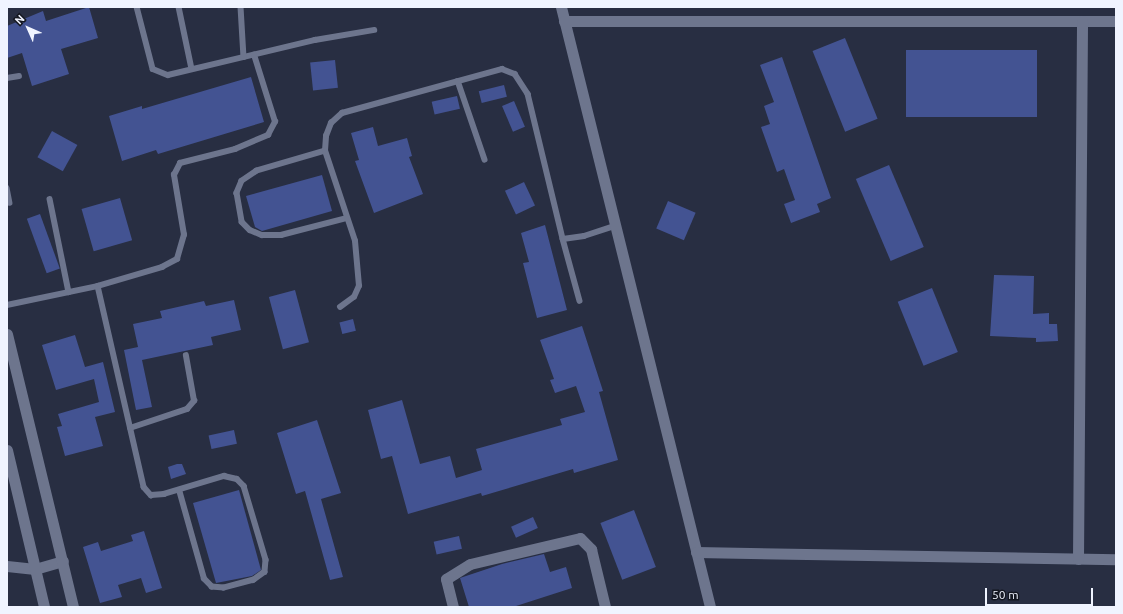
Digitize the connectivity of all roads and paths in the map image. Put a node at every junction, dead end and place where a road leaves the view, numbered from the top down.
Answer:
1 (137, 7) edge
2 (179, 7) edge
3 (242, 7) edge
4 (561, 7) edge
5 (564, 20) junction
6 (1082, 21) junction
7 (1116, 21) edge
8 (374, 30) dead end
9 (254, 55) junction
10 (244, 57) junction
11 (192, 69) junction
12 (19, 76) dead end
13 (7, 78) edge
14 (458, 81) junction
15 (325, 151) junction
16 (485, 160) dead end
17 (7, 188) edge
18 (50, 199) dead end
19 (10, 203) dead end
20 (347, 218) junction
21 (614, 226) junction
22 (563, 238) junction
23 (98, 286) junction
24 (69, 292) junction
25 (580, 301) dead end
26 (7, 305) edge
27 (340, 307) dead end
28 (7, 334) edge
29 (186, 356) dead end
30 (130, 428) junction
31 (7, 450) edge
32 (179, 490) junction
33 (696, 552) junction
34 (1078, 559) junction
35 (1116, 559) edge
36 (63, 561) junction
37 (7, 566) edge
38 (35, 569) junction
39 (44, 607) edge
40 (73, 607) edge
41 (453, 607) edge
42 (605, 607) edge
43 (710, 607) edge

1 - 11 lane
2 - 11 lane
3 - 10 lane
4 - 5 street
5 - 6 street
5 - 21 street
6 - 7 street
6 - 34 street
8 - 9 lane
9 - 10 lane
9 - 23 lane
10 - 11 lane
12 - 13 lane
14 - 15 lane
14 - 16 lane
14 - 22 lane
15 - 20 lane
15 - 20 lane
17 - 19 lane
18 - 24 lane
20 - 27 lane
21 - 22 lane
21 - 33 street
22 - 25 lane
23 - 24 lane
23 - 30 lane
24 - 26 lane
28 - 36 street
29 - 30 lane
30 - 32 lane
31 - 38 street
32 - 32 lane
33 - 34 street
33 - 43 street
34 - 35 street
36 - 38 street
36 - 40 street
37 - 38 street
38 - 39 street
41 - 42 street

